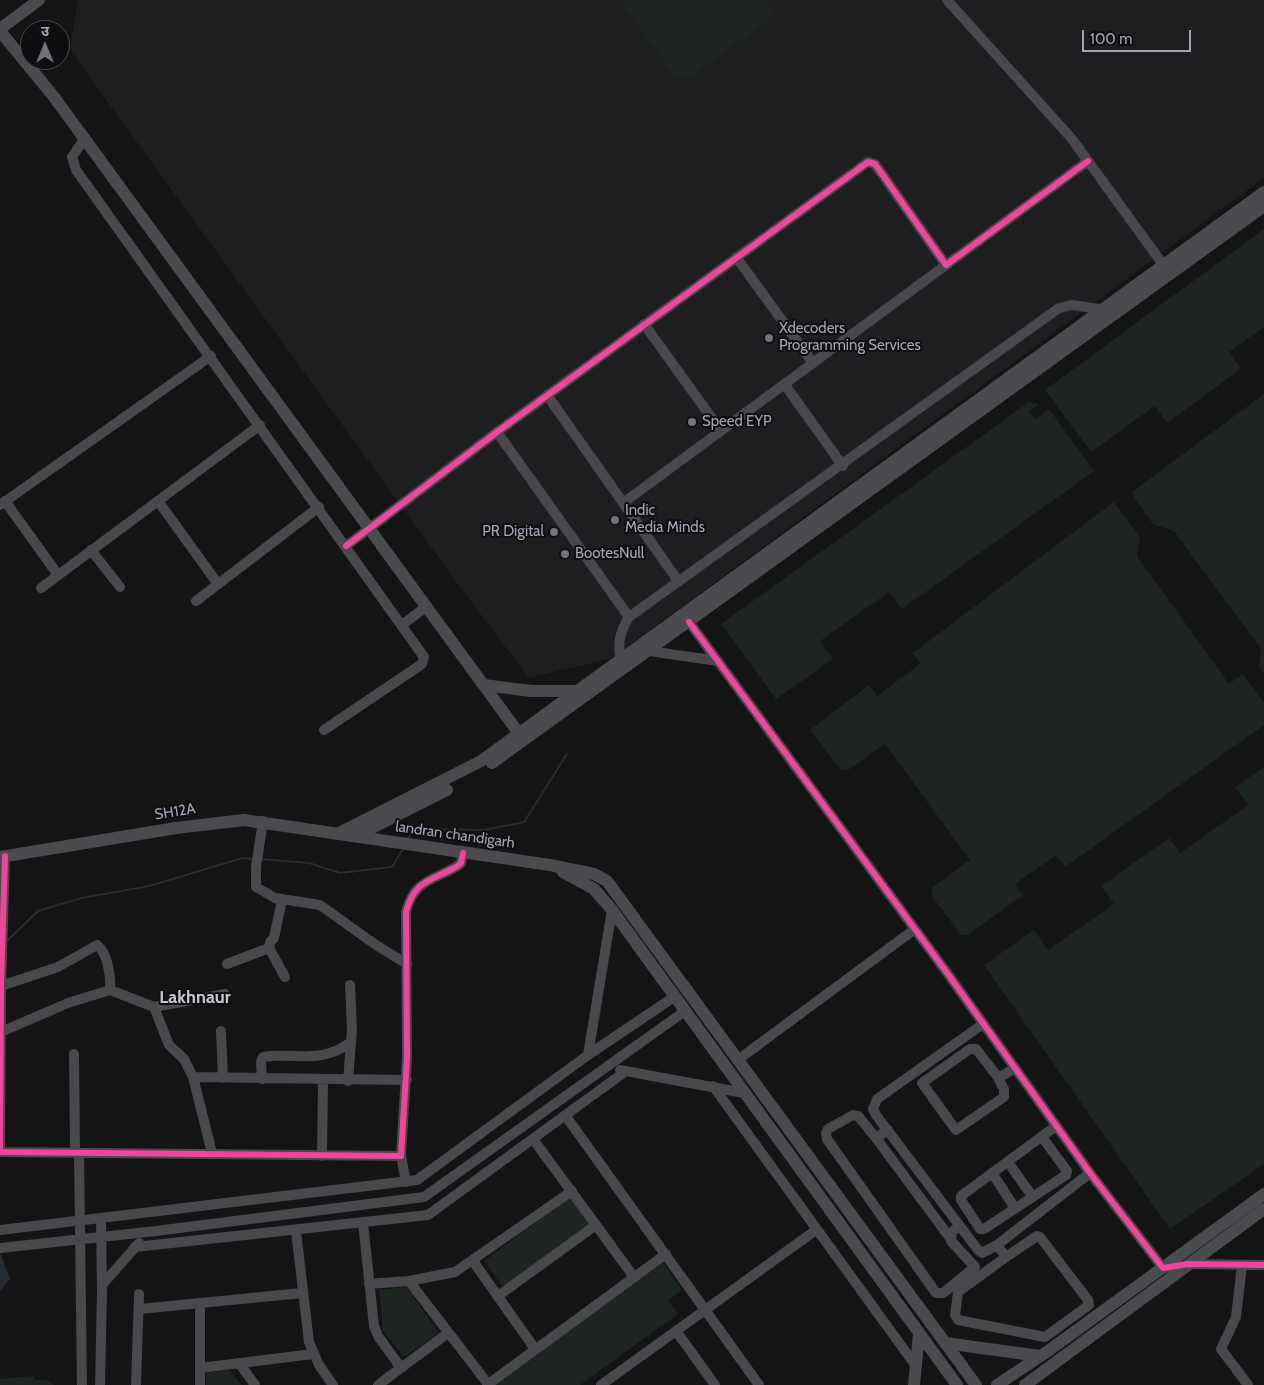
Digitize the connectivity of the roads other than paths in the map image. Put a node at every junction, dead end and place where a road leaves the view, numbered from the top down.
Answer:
1 (40, 0) edge
2 (947, 0) edge
3 (0, 30) edge
4 (84, 138) junction
5 (1088, 161) junction
6 (1264, 192) edge
7 (1264, 206) edge
8 (736, 258) junction
9 (946, 265) junction
10 (1166, 269) junction
11 (1100, 309) junction
12 (644, 324) junction
13 (211, 356) junction
14 (813, 363) junction
15 (785, 385) junction
16 (547, 395) junction
17 (260, 425) junction
18 (721, 431) junction
19 (496, 432) junction
20 (842, 466) junction
21 (158, 501) junction
22 (2, 503) edge
23 (623, 503) junction
24 (318, 507) junction
25 (370, 529) junction
26 (346, 546) junction
27 (91, 550) junction
28 (58, 575) junction
29 (679, 582) junction
30 (218, 584) junction
31 (120, 587) dead end
32 (41, 588) dead end
33 (196, 600) dead end
34 (426, 606) junction
35 (629, 617) junction
36 (686, 618) junction
37 (402, 625) junction
38 (649, 651) junction
39 (621, 660) junction
40 (718, 661) junction
41 (484, 685) junction
42 (578, 691) junction
43 (324, 730) dead end
44 (522, 737) junction
45 (264, 821) junction
46 (339, 833) junction
47 (356, 836) junction
48 (463, 854) junction
49 (2, 856) edge
50 (550, 864) junction
51 (282, 900) junction
52 (612, 910) junction
53 (915, 929) junction
54 (269, 948) junction
55 (227, 964) dead end
56 (407, 964) junction
57 (285, 977) dead end
58 (350, 985) dead end
59 (1, 986) edge
60 (110, 990) junction
61 (225, 994) dead end
62 (674, 997) junction
63 (154, 1007) junction
64 (685, 1011) junction
65 (983, 1024) junction
66 (222, 1031) dead end
67 (1, 1032) junction
68 (351, 1042) junction
69 (74, 1054) dead end
70 (588, 1055) junction
71 (739, 1059) junction
72 (607, 1068) junction
73 (1015, 1068) junction
74 (626, 1071) junction
75 (997, 1076) junction
76 (193, 1077) junction
77 (223, 1078) junction
78 (262, 1079) junction
79 (323, 1080) junction
80 (348, 1080) junction
81 (406, 1080) junction
82 (713, 1086) junction
83 (744, 1093) junction
84 (565, 1115) junction
85 (1056, 1126) junction
86 (888, 1130) junction
87 (1042, 1137) junction
88 (876, 1138) junction
89 (533, 1139) junction
90 (0, 1152) edge
91 (77, 1153) junction
92 (212, 1154) junction
93 (322, 1156) junction
94 (402, 1156) junction
95 (1008, 1162) junction
96 (992, 1173) junction
97 (1090, 1173) junction
98 (406, 1182) junction
99 (572, 1191) junction
100 (1264, 1194) edge
101 (1032, 1196) junction
102 (1015, 1208) junction
103 (1264, 1209) edge
104 (101, 1218) junction
105 (80, 1220) junction
106 (226, 1223) junction
107 (363, 1223) junction
108 (596, 1225) junction
109 (959, 1226) junction
110 (0, 1230) edge
111 (816, 1230) junction
112 (296, 1231) junction
113 (147, 1232) junction
114 (102, 1237) junction
115 (226, 1238) junction
116 (950, 1238) junction
117 (81, 1239) junction
118 (998, 1245) junction
119 (135, 1247) junction
120 (0, 1248) edge
121 (666, 1254) junction
122 (1006, 1257) junction
123 (473, 1261) junction
124 (1188, 1264) junction
125 (1242, 1265) junction
126 (1264, 1265) edge
127 (1164, 1268) junction
128 (634, 1277) junction
129 (409, 1281) junction
130 (369, 1284) junction
131 (102, 1285) junction
132 (302, 1293) junction
133 (139, 1294) dead end
134 (498, 1296) junction
135 (200, 1305) junction
136 (140, 1309) junction
137 (705, 1310) junction
138 (676, 1331) junction
139 (448, 1333) junction
140 (919, 1334) junction
141 (945, 1343) junction
142 (535, 1349) junction
143 (313, 1354) junction
144 (1040, 1356) junction
145 (240, 1363) junction
146 (916, 1366) junction
147 (200, 1368) junction
148 (402, 1368) junction
149 (1045, 1370) junction
150 (82, 1385) edge
151 (100, 1385) edge
152 (136, 1385) edge
153 (200, 1385) edge
154 (255, 1385) edge
155 (333, 1385) edge
156 (378, 1385) edge
157 (487, 1385) edge
158 (601, 1385) edge
159 (716, 1385) edge
160 (759, 1385) edge
161 (914, 1385) edge
162 (956, 1385) edge
163 (976, 1385) edge
164 (998, 1385) edge
165 (1025, 1385) edge
166 (1043, 1385) edge
167 (1248, 1385) edge

1 - 3 main road
2 - 5 street
3 - 4 main road
4 - 13 street
4 - 25 main road
5 - 9 street
5 - 10 street
6 - 10 main road
7 - 10 main road
8 - 9 street
8 - 12 street
8 - 14 street
9 - 14 street
10 - 11 main road
10 - 36 main road
11 - 20 street
11 - 36 main road
12 - 16 street
12 - 18 street
13 - 17 street
13 - 22 street
14 - 15 street
15 - 18 street
15 - 20 street
16 - 19 street
16 - 23 street
17 - 21 street
17 - 24 street
18 - 23 street
19 - 25 street
19 - 35 street
20 - 29 street
21 - 27 street
21 - 30 street
22 - 28 street
23 - 29 street
24 - 26 street
24 - 30 street
25 - 26 street
25 - 34 main road
26 - 37 street
27 - 28 street
27 - 31 street
28 - 32 street
29 - 35 street
30 - 33 street
34 - 37 street
34 - 41 main road
35 - 39 street
36 - 38 main road
36 - 39 main road
36 - 40 street
37 - 43 street
38 - 40 street
38 - 44 main road
39 - 42 main road
40 - 53 street
41 - 42 main road
41 - 44 main road
42 - 44 main road
44 - 46 main road
44 - 47 main road
45 - 46 main road, SH12A / SH12A
45 - 49 main road, SH12A / SH12A
45 - 51 street
46 - 47 main road, SH12A / SH12A
47 - 48 main road, landran chandigarh
48 - 50 main road, landran chandigarh
48 - 56 street
49 - 59 street
50 - 52 main road
50 - 71 main road, landran chandigarh
51 - 54 street
51 - 56 street
52 - 62 main road
52 - 70 street
53 - 65 street
53 - 71 street
54 - 55 street
54 - 57 street
56 - 81 street
58 - 68 street
59 - 60 street
59 - 67 street
60 - 63 street
60 - 67 street
61 - 63 street
62 - 64 main road
62 - 70 street
63 - 76 street
64 - 72 street
64 - 83 main road
65 - 73 street
65 - 86 street
66 - 77 street
67 - 90 street
68 - 78 street
68 - 80 street
69 - 91 street
70 - 98 street
71 - 141 main road, landran chandigarh
72 - 74 street
72 - 106 street
73 - 75 street
73 - 85 street
74 - 82 street
74 - 84 street
75 - 75 street
76 - 77 street
76 - 92 street
77 - 78 street
78 - 79 street
79 - 80 street
79 - 93 street
80 - 81 street
81 - 94 street
82 - 83 street
82 - 111 street
83 - 140 main road
84 - 89 street
84 - 121 street
85 - 87 street
85 - 97 street
86 - 88 street
86 - 109 street
87 - 95 street
87 - 101 street
88 - 116 street
88 - 116 street
89 - 99 street
89 - 107 street
90 - 91 street
91 - 92 street
91 - 105 street
92 - 93 street
93 - 94 street
94 - 98 street
95 - 96 street
95 - 101 street
96 - 102 street
96 - 102 street
97 - 118 street
97 - 127 street
98 - 104 street
99 - 108 street
99 - 123 street
100 - 127 main road
101 - 102 street
103 - 124 main road
104 - 105 street
104 - 114 street
105 - 110 street
105 - 117 street
106 - 113 street
106 - 115 street
107 - 112 street
107 - 130 street
108 - 128 street
108 - 134 street
109 - 116 street
109 - 118 street
111 - 137 street
111 - 146 street
112 - 115 street
112 - 132 street
113 - 114 street
113 - 119 street
114 - 117 street
114 - 131 street
115 - 119 street
117 - 120 street
117 - 150 street
118 - 122 street
119 - 131 street
121 - 128 street
121 - 137 street
122 - 122 street
123 - 129 street
123 - 134 street
124 - 125 street
124 - 127 street
124 - 149 main road
125 - 126 street
125 - 167 street
127 - 144 main road
128 - 142 street
129 - 130 street
129 - 139 street
130 - 148 street
131 - 151 street
132 - 135 street
132 - 143 street
133 - 136 street
134 - 142 street
135 - 136 street
135 - 147 street
136 - 152 street
137 - 138 street
137 - 160 street
138 - 158 street
138 - 159 street
139 - 148 street
139 - 157 street
140 - 146 main road
140 - 162 main road
141 - 144 main road
141 - 163 main road, landran chandigarh
142 - 157 street
143 - 145 street
143 - 155 street
144 - 164 main road
145 - 147 street
145 - 154 street
146 - 161 main road
147 - 153 street
148 - 156 street
149 - 165 main road
149 - 166 main road

